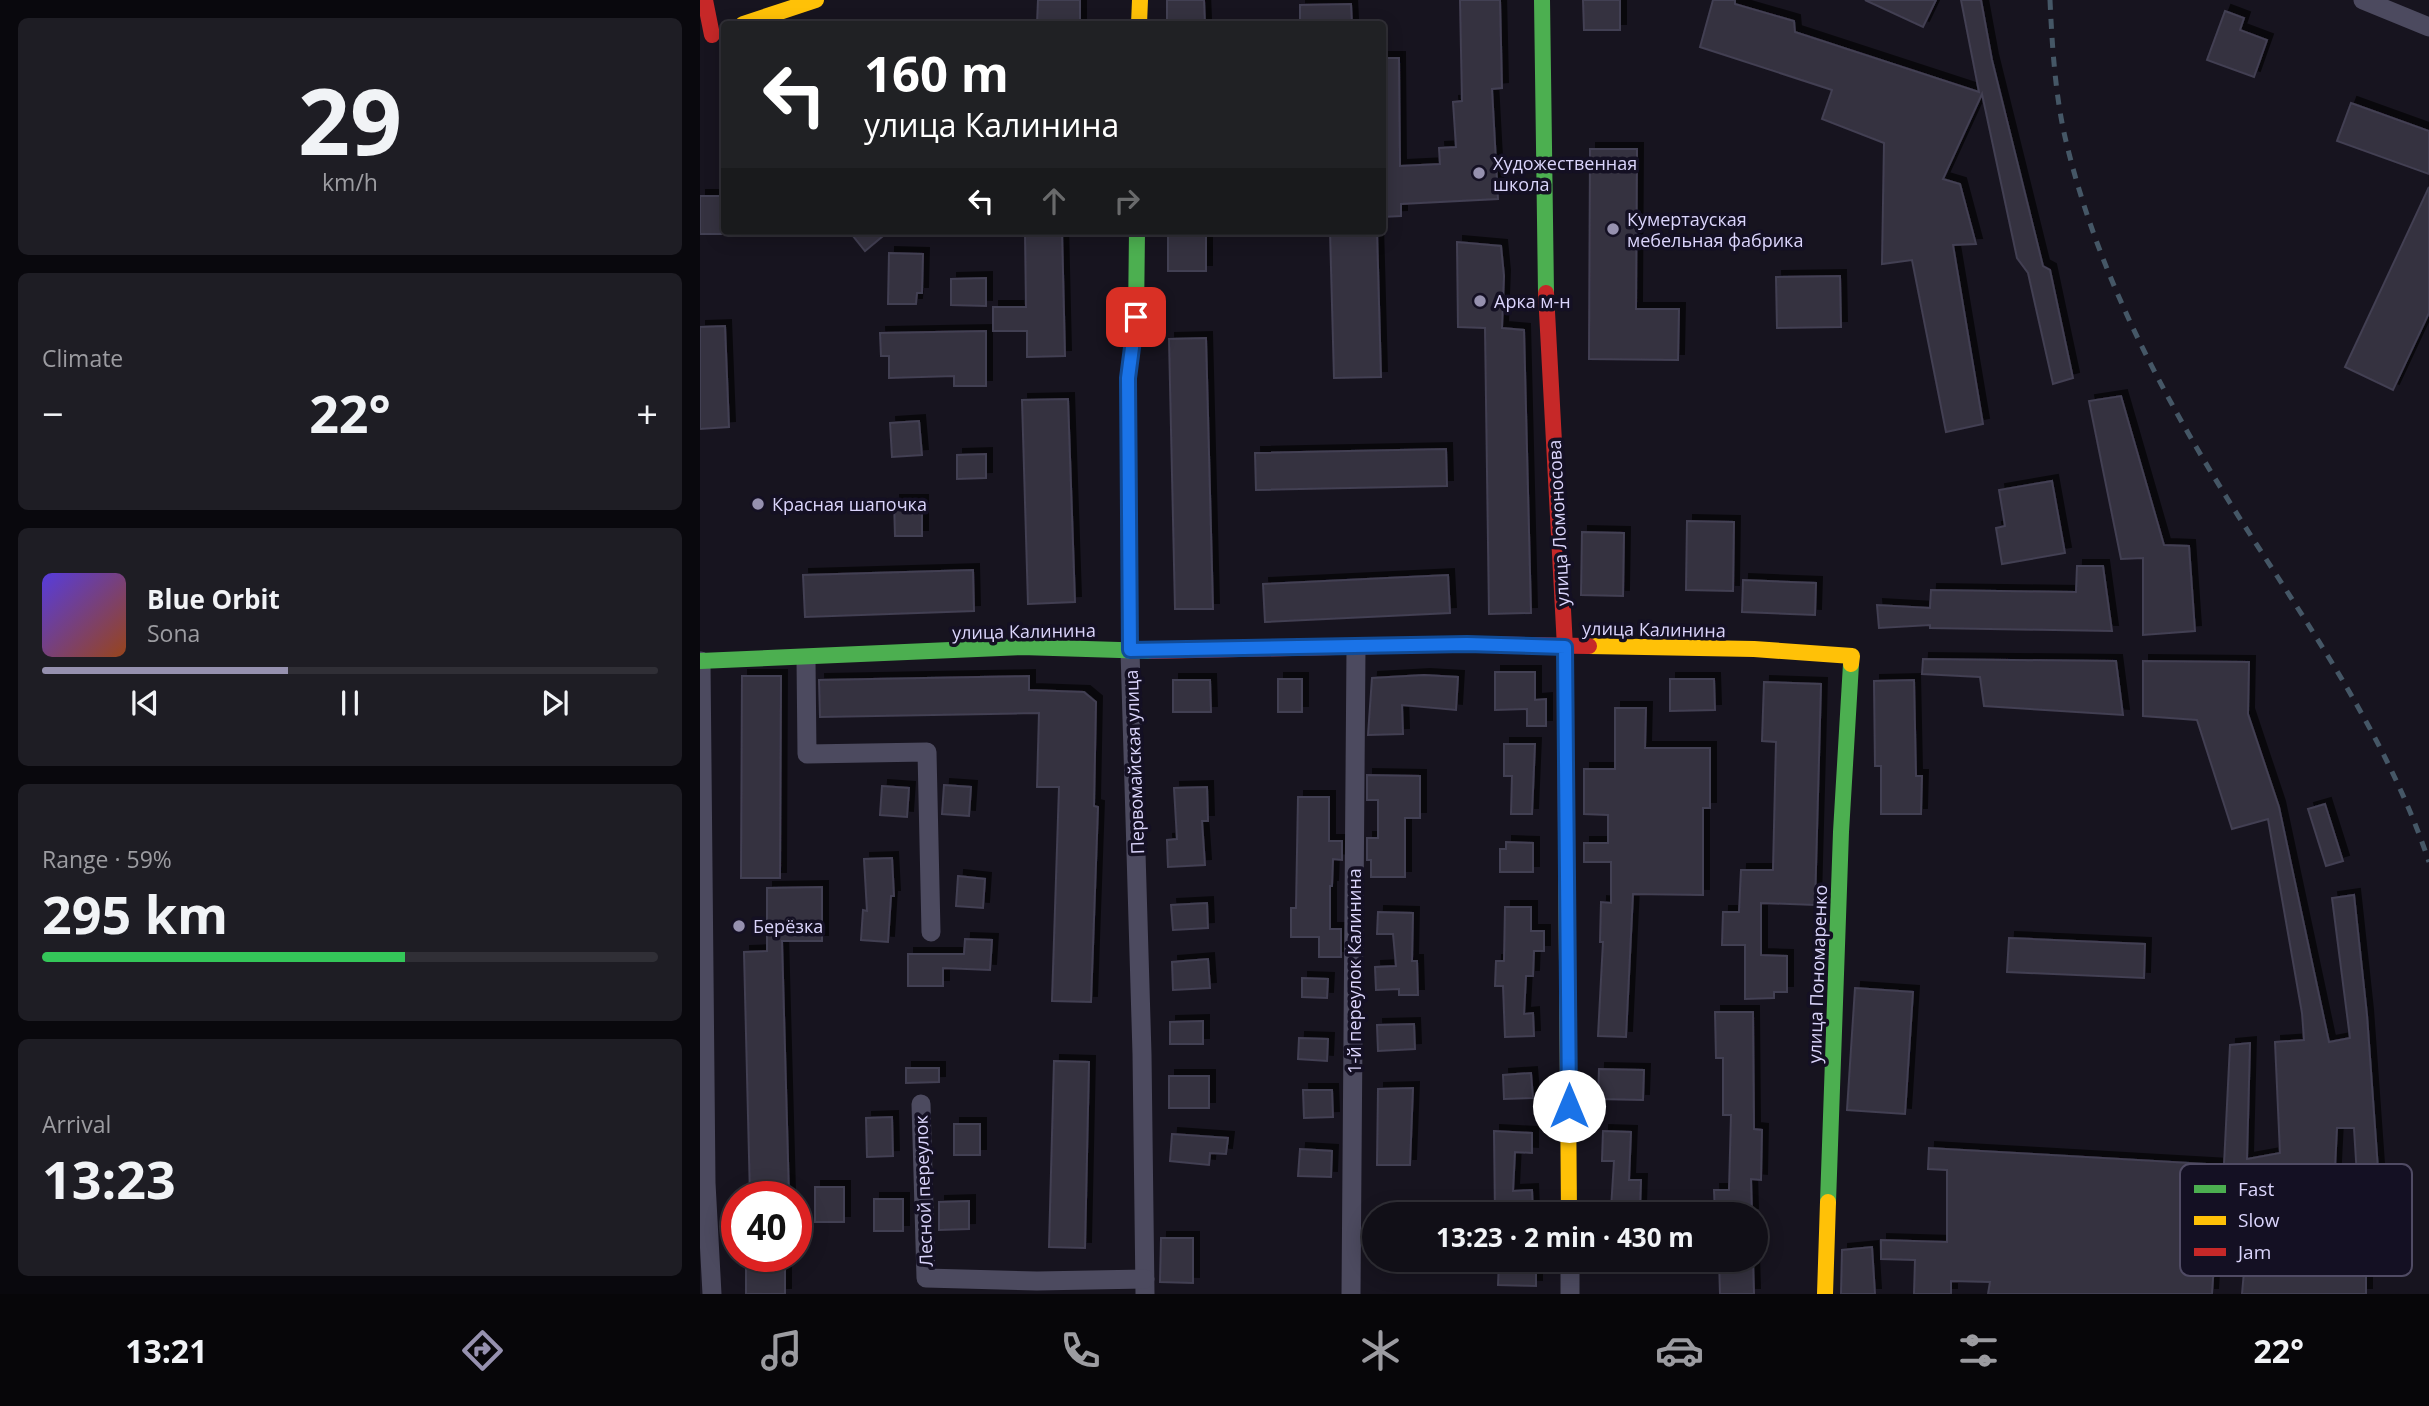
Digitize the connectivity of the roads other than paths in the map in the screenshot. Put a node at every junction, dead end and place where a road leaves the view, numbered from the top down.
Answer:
1 (705, 0) edge
2 (816, 0) edge
3 (1140, 0) edge
4 (1542, 0) edge
5 (2363, 0) edge
6 (752, 21) edge
7 (1139, 21) edge
8 (2429, 27) edge
9 (712, 35) edge
10 (1137, 235) edge
11 (1565, 647) junction
12 (1356, 648) junction
13 (1130, 650) junction
14 (1852, 656) joint
15 (806, 659) junction
16 (700, 662) edge
17 (930, 932) dead end
18 (921, 1104) dead end
19 (1569, 1202) edge
20 (1570, 1272) edge
21 (1145, 1286) edge
22 (712, 1294) edge
23 (1351, 1294) edge
24 (1570, 1294) edge
25 (1825, 1294) edge

1 - 9 street
2 - 6 street
3 - 7 street
4 - 11 street, улица Ломоносова
5 - 8 street
10 - 13 street, Первомайская улица
11 - 12 street, улица Калинина
11 - 14 street, улица Калинина
11 - 19 street, улица Ломоносова
12 - 13 street, улица Калинина
12 - 23 street, 1-й переулок Калинина
13 - 15 street, улица Калинина
13 - 21 street, Первомайская улица
14 - 25 street, улица Пономаренко
15 - 16 street, улица Калинина
15 - 17 street
16 - 22 street
18 - 21 street, Лесной переулок
20 - 24 street

